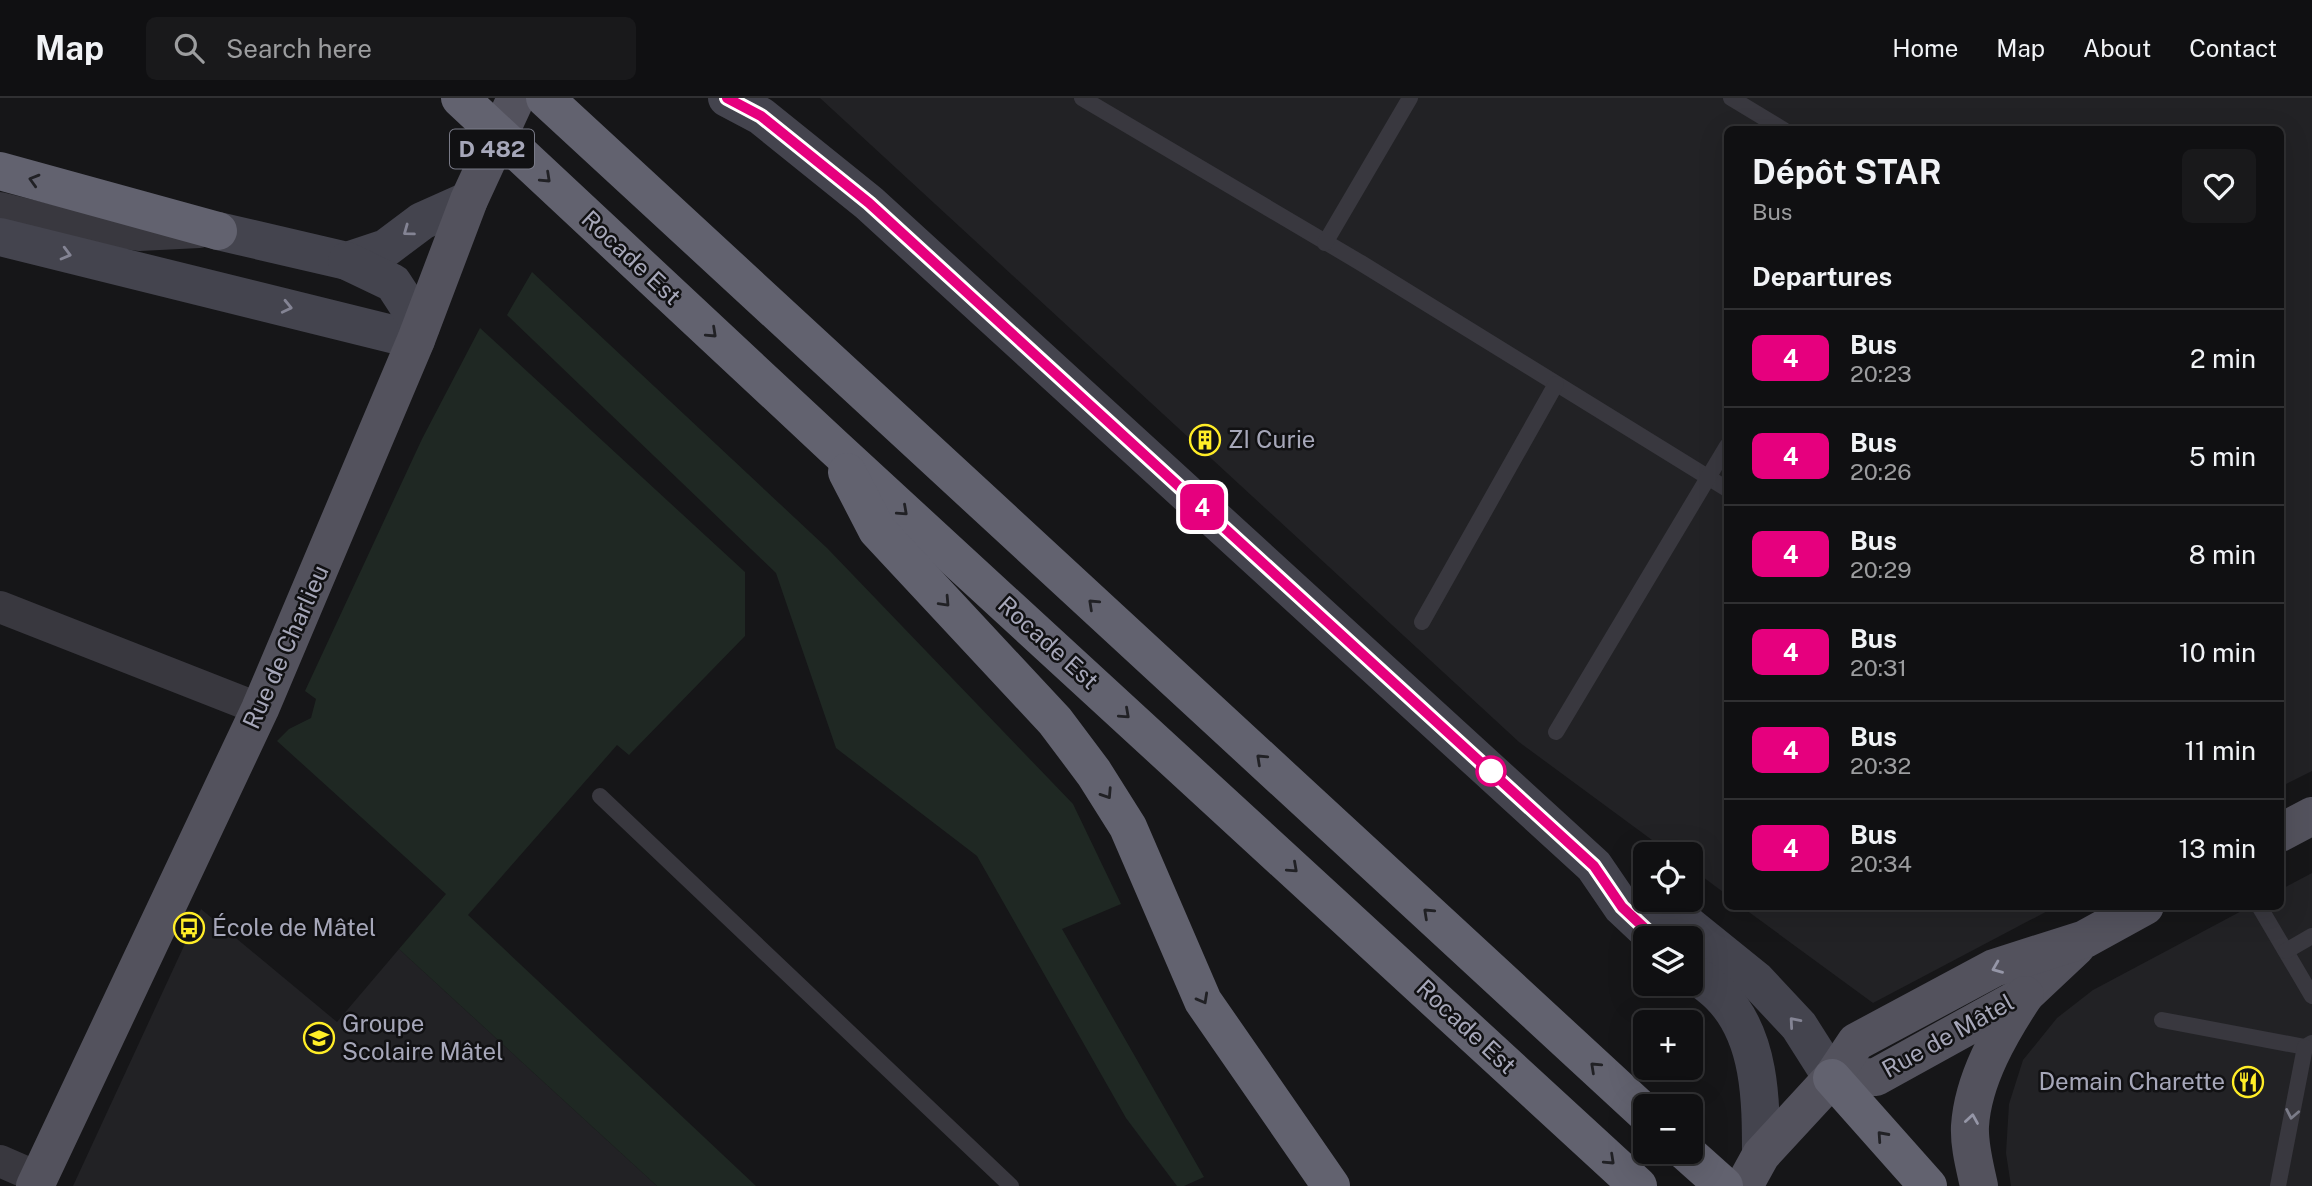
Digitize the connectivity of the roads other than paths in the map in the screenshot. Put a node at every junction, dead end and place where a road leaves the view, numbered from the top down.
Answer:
1 (460, 98) edge
2 (516, 98) edge
3 (545, 98) edge
4 (727, 98) edge
5 (1082, 98) edge
6 (1410, 98) edge
7 (1731, 98) edge
8 (756, 107) edge
9 (1777, 126) edge
10 (0, 171) edge
11 (469, 200) junction
12 (0, 208) edge
13 (218, 231) junction
14 (0, 237) edge
15 (1325, 243) junction
16 (348, 261) junction
17 (418, 333) junction
18 (1556, 384) junction
19 (835, 448) junction
20 (1724, 451) edge
21 (1709, 478) junction
22 (1724, 487) edge
23 (0, 607) edge
24 (1422, 622) dead end
25 (260, 709) junction
26 (1556, 732) dead end
27 (600, 796) dead end
28 (2312, 816) edge
29 (2284, 831) edge
30 (1594, 866) junction
31 (1633, 884) edge
32 (2132, 910) edge
33 (2261, 910) edge
34 (1672, 912) edge
35 (1642, 926) edge
36 (2312, 936) edge
37 (2085, 939) junction
38 (2286, 951) junction
39 (1703, 981) edge
40 (2026, 994) junction
41 (2312, 996) edge
42 (2162, 1020) dead end
43 (2309, 1045) edge
44 (1832, 1078) junction
45 (1633, 1103) edge
46 (1288, 1126) junction
47 (0, 1161) edge
48 (1699, 1164) edge
49 (1753, 1170) edge
50 (37, 1182) edge
51 (1011, 1186) edge
52 (1319, 1186) edge
53 (1331, 1186) edge
54 (1638, 1186) edge
55 (1724, 1186) edge
56 (1928, 1186) edge
57 (1979, 1186) edge
58 (2278, 1186) edge

1 -> 19 highway, Rocade Est
2 - 11 main road, Rue de Charlieu / D 482
45 -> 3 highway
4 - 8 street
5 - 15 lane
6 - 15 lane
7 - 9 lane
8 - 30 street
13 -> 10 highway
11 -> 16 street
11 - 17 main road, Rue de Charlieu
12 - 13 street
13 - 16 street
14 -> 17 street
15 - 18 lane
16 - 17 street
17 - 25 main road, Rue de Charlieu
18 - 21 lane
18 - 24 lane
19 -> 46 highway
19 -> 54 highway, Rocade Est
20 - 21 lane
21 - 22 lane
21 - 26 lane
23 - 25 street
25 - 50 main road, Rue de Charlieu
27 - 51 lane
28 - 29 main road
30 - 31 street
30 - 35 street
32 - 37 main road, Rue de Mâtel
33 - 38 lane
44 -> 34 street
36 - 38 lane
37 - 40 main road, Rue de Mâtel
37 -> 44 main road, Rue de Mâtel
38 - 41 lane
39 - 49 street
40 - 44 main road, Rue de Mâtel
57 -> 40 main road
42 - 43 lane
43 -> 58 lane
44 - 49 main road
56 -> 44 highway
46 - 52 highway
46 - 53 highway
47 - 50 street
48 - 55 highway

